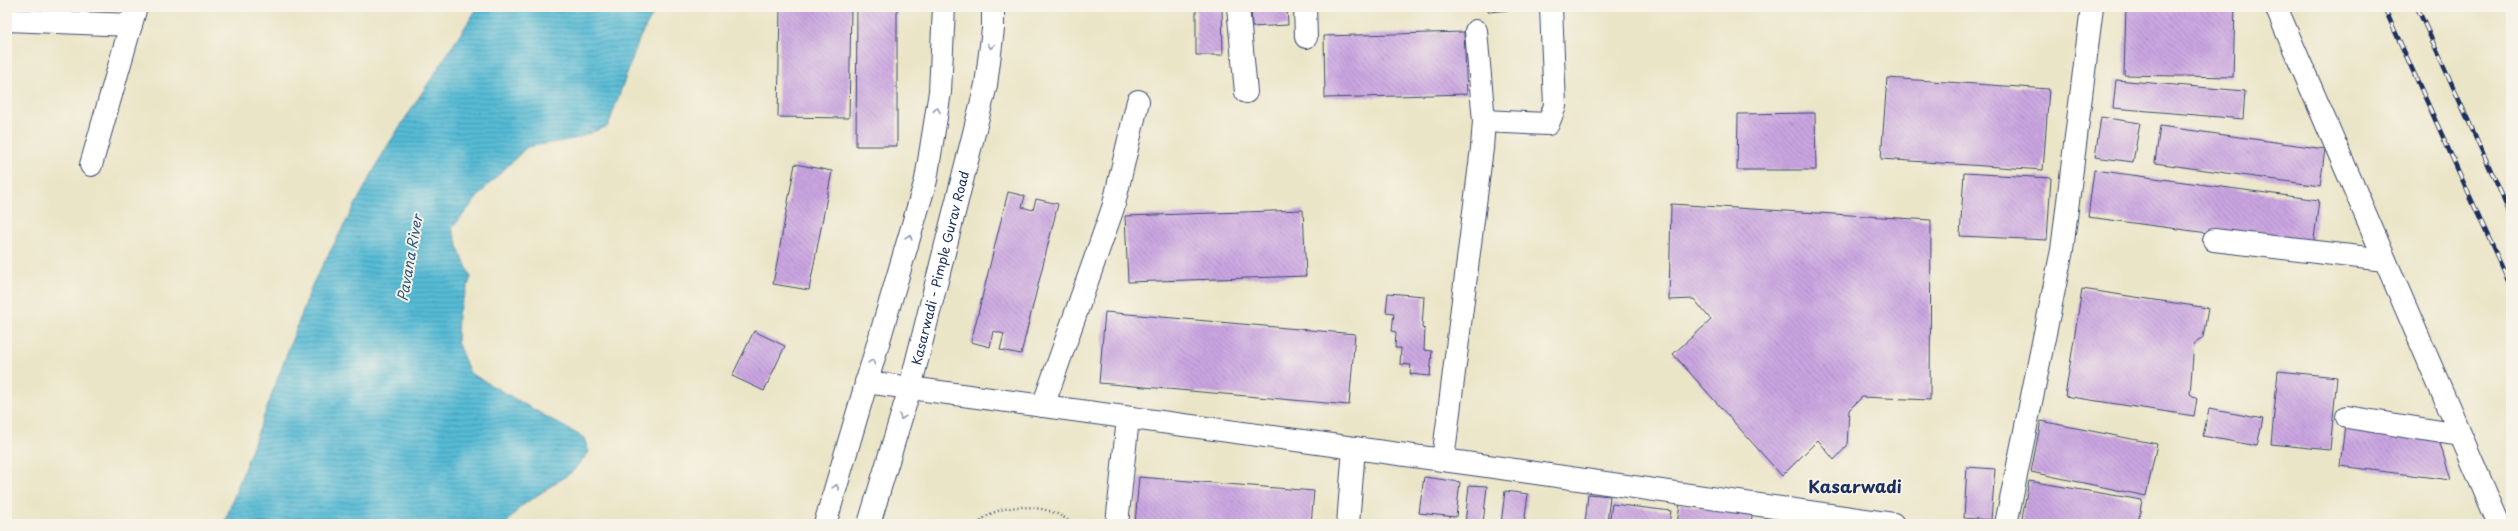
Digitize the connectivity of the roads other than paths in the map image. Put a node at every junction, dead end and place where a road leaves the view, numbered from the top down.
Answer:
1 (944, 7) edge
2 (993, 7) edge
3 (1238, 7) edge
4 (1306, 7) edge
5 (1551, 7) edge
6 (2092, 7) edge
7 (2276, 7) edge
8 (133, 16) edge
9 (7, 20) edge
10 (1476, 31) dead end
11 (1306, 37) dead end
12 (1246, 92) dead end
13 (1138, 101) dead end
14 (1484, 122) junction
15 (91, 165) dead end
16 (2214, 240) dead end
17 (2385, 260) junction
18 (866, 382) junction
19 (910, 388) junction
20 (1044, 406) junction
21 (2347, 417) dead end
22 (1128, 418) junction
23 (2460, 434) junction
24 (1354, 448) junction
25 (1443, 460) junction
26 (825, 524) edge
27 (869, 524) edge
28 (1117, 524) edge
29 (1348, 524) edge
30 (1893, 524) edge
31 (2006, 524) edge
32 (2499, 524) edge

18 -> 1 street
2 -> 19 street, Kasarwadi - Pimple Gurav Road
3 - 12 street
4 - 11 street
5 - 14 street
6 - 31 street
7 - 17 street
8 - 9 street
8 - 15 street
10 - 14 street
13 - 20 street
14 - 25 street
16 - 17 street
17 - 23 street
18 - 19 street
26 -> 18 street
19 - 20 street
19 -> 27 street, Kasarwadi - Pimple Gurav Road
20 - 22 street
21 - 23 street
22 - 24 street
22 - 28 street
23 - 32 street
24 - 25 street
24 - 29 street
25 - 30 street

